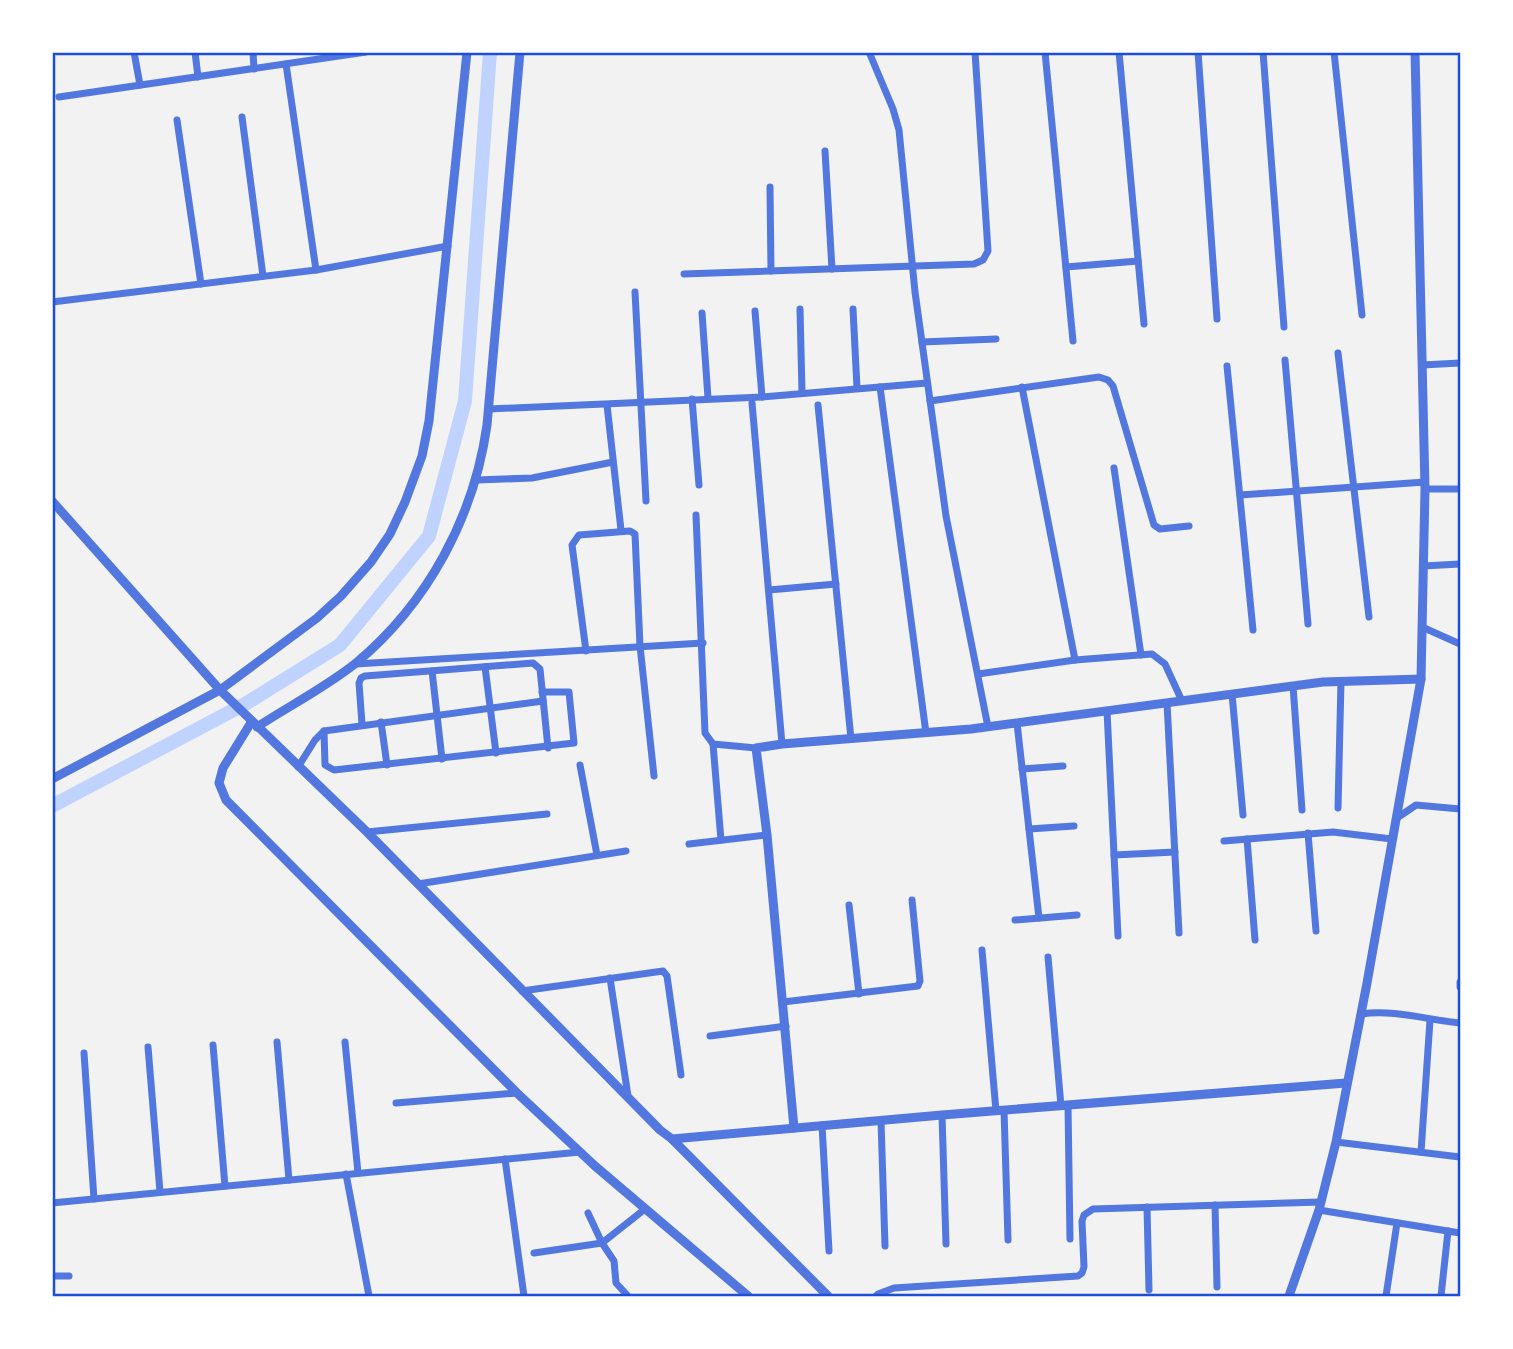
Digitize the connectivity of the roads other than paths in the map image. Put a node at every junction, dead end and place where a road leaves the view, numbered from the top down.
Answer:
1 (134, 52) edge
2 (195, 52) edge
3 (253, 52) edge
4 (467, 52) edge
5 (520, 52) edge
6 (869, 52) edge
7 (975, 52) edge
8 (1045, 52) edge
9 (1119, 52) edge
10 (1198, 52) edge
11 (1263, 52) edge
12 (1334, 52) edge
13 (1415, 52) edge
14 (364, 53) edge
15 (323, 56) edge
16 (286, 64) junction
17 (254, 69) junction
18 (198, 77) junction
19 (140, 85) junction
20 (59, 97) dead end
21 (242, 117) dead end
22 (177, 120) dead end
23 (825, 151) dead end
24 (770, 187) dead end
25 (448, 246) junction
26 (1138, 261) junction
27 (912, 266) junction
28 (1066, 267) junction
29 (832, 269) junction
30 (316, 270) junction
31 (771, 271) junction
32 (684, 274) dead end
33 (263, 276) junction
34 (201, 284) junction
35 (635, 292) dead end
36 (52, 302) edge
37 (800, 309) dead end
38 (853, 309) dead end
39 (755, 311) dead end
40 (702, 313) dead end
41 (1362, 315) dead end
42 (1217, 319) dead end
43 (1144, 324) dead end
44 (1284, 327) dead end
45 (996, 339) dead end
46 (1073, 341) dead end
47 (922, 342) junction
48 (1338, 353) dead end
49 (1285, 360) dead end
50 (1461, 363) edge
51 (1422, 365) junction
52 (1227, 366) dead end
53 (927, 383) junction
54 (880, 387) junction
55 (1022, 387) junction
56 (857, 388) junction
57 (802, 393) junction
58 (762, 397) junction
59 (708, 398) junction
60 (692, 399) junction
61 (930, 401) junction
62 (643, 402) junction
63 (752, 403) dead end
64 (607, 405) junction
65 (817, 405) dead end
66 (489, 409) junction
67 (613, 462) junction
68 (1114, 468) dead end
69 (477, 480) junction
70 (699, 485) dead end
71 (1425, 485) junction
72 (1354, 487) junction
73 (1461, 489) edge
74 (1297, 491) junction
75 (1240, 495) junction
76 (52, 501) edge
77 (646, 501) dead end
78 (696, 515) dead end
79 (1189, 526) dead end
80 (621, 530) junction
81 (1461, 564) edge
82 (1423, 566) junction
83 (836, 584) junction
84 (768, 590) junction
85 (1369, 618) dead end
86 (1308, 624) dead end
87 (1422, 627) junction
88 (1253, 630) dead end
89 (703, 643) junction
90 (1461, 644) edge
91 (640, 646) junction
92 (586, 651) junction
93 (1141, 655) junction
94 (1074, 660) junction
95 (354, 664) junction
96 (485, 667) junction
97 (432, 671) junction
98 (978, 674) junction
99 (1421, 679) junction
100 (1341, 681) junction
101 (1293, 686) junction
102 (220, 690) junction
103 (542, 692) junction
104 (1232, 694) junction
105 (543, 701) junction
106 (1182, 701) junction
107 (1167, 703) junction
108 (491, 708) junction
109 (1107, 711) junction
110 (437, 715) junction
111 (381, 722) junction
112 (1017, 723) junction
113 (254, 724) junction
114 (362, 724) junction
115 (988, 727) junction
116 (324, 731) junction
117 (926, 733) junction
118 (852, 739) junction
119 (713, 744) junction
120 (782, 744) junction
121 (548, 748) junction
122 (756, 748) junction
123 (496, 753) junction
124 (442, 759) junction
125 (387, 765) junction
126 (580, 765) dead end
127 (1063, 766) dead end
128 (298, 767) junction
129 (1022, 769) junction
130 (654, 776) dead end
131 (52, 779) edge
132 (1338, 808) dead end
133 (1461, 809) edge
134 (1302, 810) dead end
135 (547, 814) dead end
136 (1243, 815) dead end
137 (1397, 818) junction
138 (1073, 825) dead end
139 (1029, 829) junction
140 (366, 832) junction
141 (1308, 833) junction
142 (766, 835) junction
143 (1247, 839) junction
144 (1392, 839) junction
145 (721, 840) junction
146 (1224, 841) dead end
147 (689, 844) dead end
148 (626, 851) dead end
149 (1175, 852) junction
150 (597, 855) junction
151 (1114, 855) junction
152 (418, 884) junction
153 (912, 900) dead end
154 (849, 905) dead end
155 (1077, 915) dead end
156 (1039, 918) junction
157 (1015, 920) dead end
158 (1316, 931) dead end
159 (1179, 933) dead end
160 (1118, 936) dead end
161 (1255, 940) dead end
162 (982, 950) dead end
163 (1048, 957) dead end
164 (610, 978) junction
165 (522, 991) junction
166 (859, 994) junction
167 (783, 1002) junction
168 (1361, 1014) junction
169 (1430, 1020) junction
170 (1461, 1023) edge
171 (786, 1027) junction
172 (710, 1036) dead end
173 (277, 1042) dead end
174 (345, 1042) dead end
175 (213, 1045) dead end
176 (148, 1046) dead end
177 (84, 1053) dead end
178 (681, 1075) dead end
179 (1346, 1083) junction
180 (517, 1093) junction
181 (628, 1097) junction
182 (396, 1103) dead end
183 (1065, 1106) junction
184 (1000, 1111) junction
185 (942, 1115) junction
186 (881, 1121) junction
187 (822, 1125) junction
188 (794, 1128) junction
189 (672, 1139) junction
190 (1336, 1142) junction
191 (580, 1152) junction
192 (1421, 1152) junction
193 (1461, 1157) edge
194 (505, 1159) junction
195 (359, 1173) junction
196 (346, 1174) junction
197 (289, 1180) junction
198 (225, 1186) junction
199 (160, 1192) junction
200 (94, 1199) junction
201 (52, 1203) edge
202 (1215, 1205) junction
203 (1320, 1206) junction
204 (1147, 1207) junction
205 (645, 1209) junction
206 (588, 1213) dead end
207 (1397, 1223) junction
208 (1448, 1231) junction
209 (1461, 1233) edge
210 (1070, 1239) dead end
211 (1008, 1240) dead end
212 (602, 1243) junction
213 (946, 1244) dead end
214 (885, 1246) dead end
215 (829, 1251) dead end
216 (534, 1252) dead end
217 (52, 1276) edge
218 (69, 1276) dead end
219 (1217, 1287) dead end
220 (1149, 1290) dead end
221 (369, 1297) edge
222 (524, 1297) edge
223 (628, 1297) edge
224 (748, 1297) edge
225 (828, 1297) edge
226 (876, 1297) edge
227 (1289, 1297) edge
228 (1386, 1297) edge
229 (1441, 1297) edge

1 - 19 street
2 - 18 street
3 - 17 street
4 - 25 street
5 - 66 street
6 - 27 street
7 - 27 street
8 - 28 street
9 - 26 street
10 - 42 street
11 - 44 street
12 - 41 street
13 - 51 street
14 - 15 street
15 - 16 street
16 - 17 street
16 - 30 street
17 - 18 street
18 - 19 street
19 - 20 street
21 - 33 street
22 - 34 street
23 - 29 street
24 - 31 street
25 - 30 street
25 - 102 street
26 - 28 street
26 - 43 street
27 - 29 street
27 - 47 street
28 - 46 street
29 - 31 street
30 - 33 street
31 - 32 street
33 - 34 street
34 - 36 street
35 - 62 street
37 - 57 street
38 - 56 street
39 - 58 street
40 - 59 street
45 - 47 street
47 - 53 street
48 - 72 street
49 - 74 street
50 - 51 street
51 - 71 street
52 - 75 street
53 - 54 street
53 - 61 street
54 - 56 street
54 - 117 street
55 - 61 street
55 - 79 street
55 - 94 street
56 - 57 street
57 - 58 street
58 - 59 street
59 - 60 street
60 - 62 street
60 - 70 street
61 - 98 street
62 - 64 street
62 - 77 street
63 - 84 street
64 - 66 street
64 - 67 street
65 - 83 street
66 - 69 street
67 - 69 street
67 - 80 street
68 - 93 street
69 - 95 street
71 - 72 street
71 - 73 street
71 - 82 street
72 - 74 street
72 - 85 street
74 - 75 street
74 - 86 street
75 - 88 street
76 - 102 street
78 - 89 street
80 - 91 street
80 - 92 street
81 - 82 street
82 - 87 street
83 - 84 street
83 - 118 street
84 - 120 street
87 - 90 street
87 - 99 street
89 - 91 street
89 - 119 street
91 - 92 street
91 - 130 street
92 - 95 street
93 - 94 street
93 - 106 street
94 - 98 street
95 - 113 street
96 - 97 street
96 - 103 street
96 - 108 street
97 - 110 street
97 - 114 street
98 - 115 street
99 - 100 street
99 - 137 street
100 - 101 street
100 - 132 street
101 - 104 street
101 - 134 street
102 - 113 street
102 - 131 street
103 - 105 street
103 - 121 street
104 - 106 street
104 - 136 street
105 - 108 street
105 - 121 street
106 - 107 street
107 - 109 street
107 - 149 street
108 - 110 street
108 - 123 street
109 - 112 street
109 - 151 street
110 - 111 street
110 - 124 street
111 - 114 street
111 - 125 street
112 - 115 street
112 - 129 street
113 - 128 street
113 - 180 street
114 - 116 street
115 - 117 street
116 - 125 street
116 - 128 street
117 - 118 street
118 - 120 street
119 - 122 street
119 - 145 street
120 - 122 street
121 - 123 street
122 - 142 street
123 - 124 street
124 - 125 street
126 - 150 street
127 - 129 street
128 - 140 street
129 - 139 street
133 - 137 street
135 - 140 street
137 - 144 street
138 - 139 street
139 - 156 street
140 - 152 street
141 - 143 street
141 - 144 street
141 - 158 street
142 - 145 street
142 - 167 street
143 - 146 street
143 - 161 street
144 - 168 street
145 - 147 street
148 - 150 street
149 - 151 street
149 - 159 street
150 - 152 street
151 - 160 street
152 - 165 street
153 - 166 street
154 - 166 street
155 - 156 street
156 - 157 street
162 - 184 street
163 - 183 street
164 - 165 street
164 - 178 street
164 - 181 street
165 - 181 street
166 - 167 street
167 - 171 street
168 - 169 street
168 - 179 street
169 - 170 street
169 - 192 street
171 - 172 street
171 - 188 street
173 - 197 street
174 - 195 street
175 - 198 street
176 - 199 street
177 - 200 street
179 - 183 street
179 - 190 street
180 - 182 street
180 - 191 street
181 - 189 street
183 - 184 street
183 - 210 street
184 - 185 street
184 - 211 street
185 - 186 street
185 - 213 street
186 - 187 street
186 - 214 street
187 - 188 street
187 - 215 street
188 - 189 street
189 - 225 street
190 - 192 street
190 - 203 street
191 - 194 street
191 - 205 street
192 - 193 street
194 - 195 street
194 - 222 street
195 - 196 street
196 - 197 street
196 - 221 street
197 - 198 street
198 - 199 street
199 - 200 street
200 - 201 street
202 - 203 street
202 - 204 street
202 - 219 street
203 - 207 street
203 - 227 street
204 - 220 street
204 - 226 street
205 - 212 street
205 - 224 street
206 - 212 street
207 - 208 street
207 - 228 street
208 - 209 street
208 - 229 street
212 - 216 street
212 - 223 street
217 - 218 street

